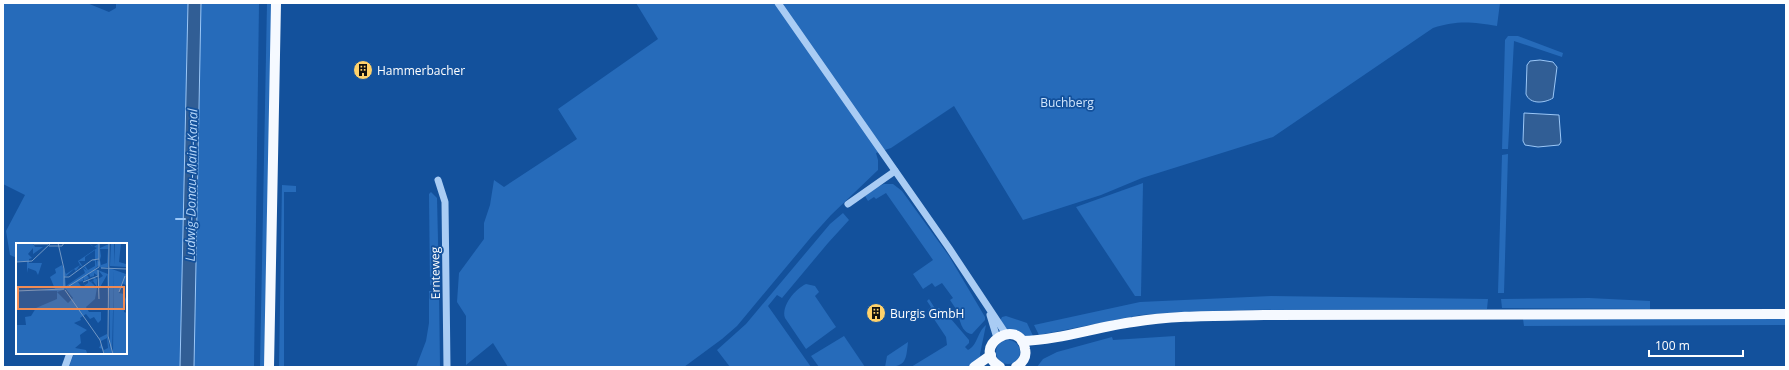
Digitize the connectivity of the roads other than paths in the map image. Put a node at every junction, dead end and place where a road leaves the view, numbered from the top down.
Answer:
1 (276, 3) edge
2 (778, 3) edge
3 (895, 171) junction
4 (438, 180) dead end
5 (848, 204) dead end
6 (1786, 314) edge
7 (1063, 335) junction
8 (1001, 336) junction
9 (1022, 340) junction
10 (1026, 351) junction
11 (70, 354) edge
12 (991, 355) junction
13 (998, 366) edge
14 (1018, 366) edge
15 (65, 367) edge
16 (270, 367) edge
17 (447, 367) edge
18 (974, 367) edge
19 (985, 367) edge

1 - 16 main road
2 - 3 street
3 - 5 street
3 - 8 street
4 - 17 street, Ernteweg
6 - 7 main road
7 - 9 main road
7 - 10 main road
8 - 9 main road
8 - 12 main road
9 - 10 main road
10 - 14 main road
11 - 15 street
12 - 13 main road
12 - 18 main road
13 - 19 main road

